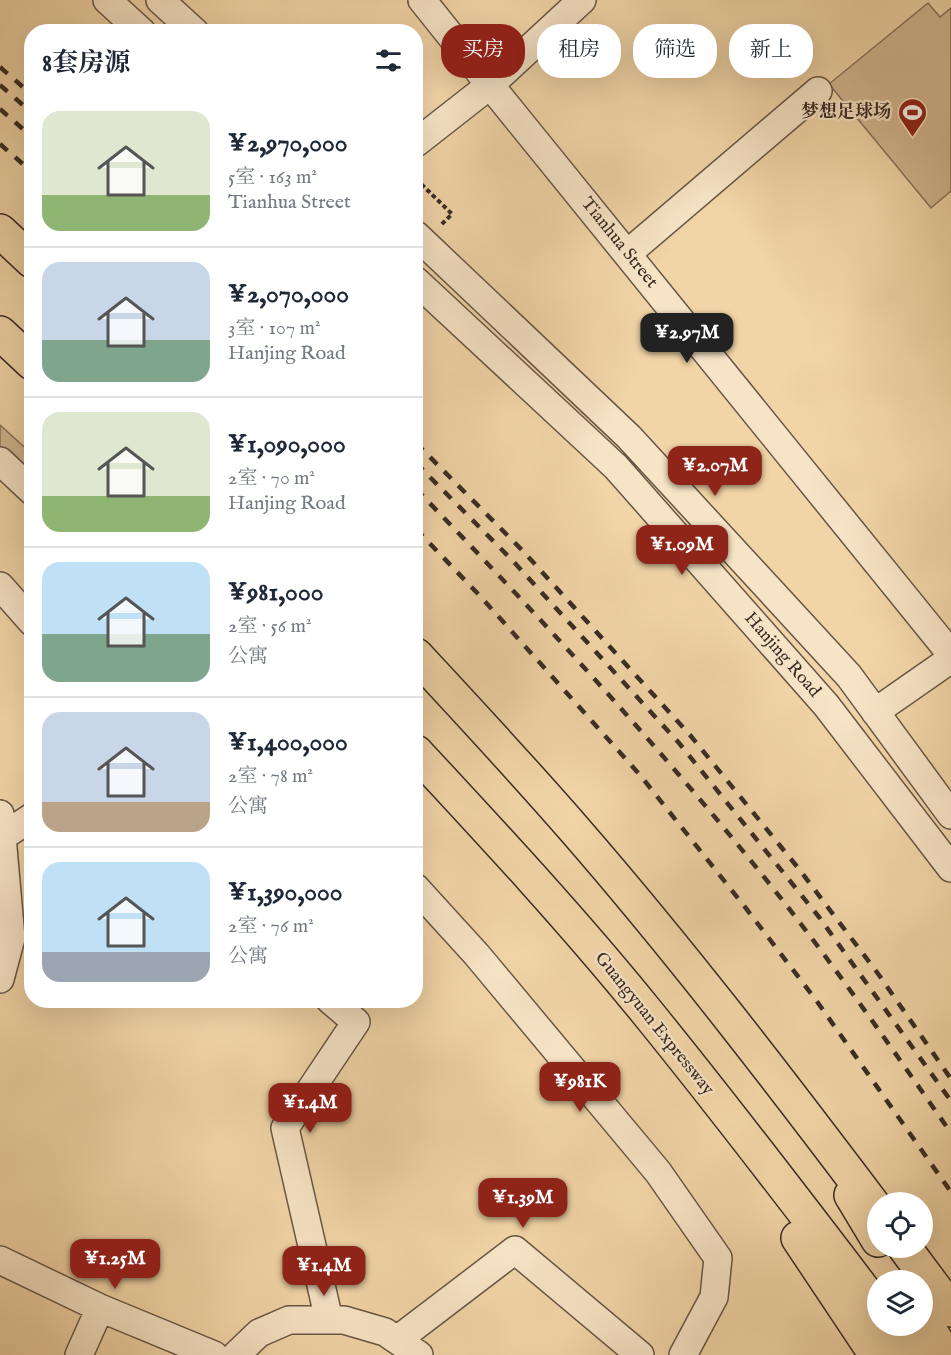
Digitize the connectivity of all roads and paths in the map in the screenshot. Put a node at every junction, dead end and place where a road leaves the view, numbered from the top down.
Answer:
1 (107, 0) edge
2 (160, 0) edge
3 (422, 0) edge
4 (582, 0) edge
5 (133, 24) edge
6 (186, 24) edge
7 (490, 85) junction
8 (818, 91) dead end
9 (423, 138) edge
10 (423, 186) edge
11 (452, 214) dead end
12 (0, 231) edge
13 (423, 242) edge
14 (24, 254) edge
15 (627, 254) junction
16 (423, 288) edge
17 (0, 461) edge
18 (24, 484) edge
19 (0, 586) edge
20 (24, 613) edge
21 (951, 654) edge
22 (951, 659) edge
23 (423, 663) edge
24 (875, 712) junction
25 (423, 760) edge
26 (951, 815) edge
27 (24, 819) edge
28 (1, 825) edge
29 (951, 868) edge
30 (423, 896) edge
31 (0, 979) edge
32 (339, 1008) edge
33 (645, 1010) junction
34 (801, 1109) junction
35 (867, 1196) edge
36 (867, 1221) edge
37 (912, 1258) edge
38 (0, 1260) edge
39 (867, 1295) edge
40 (100, 1308) junction
41 (951, 1310) edge
42 (329, 1320) junction
43 (933, 1335) edge
44 (897, 1336) edge
45 (397, 1340) junction
46 (245, 1350) edge
47 (79, 1355) edge
48 (214, 1355) edge
49 (419, 1355) edge
50 (640, 1355) edge
51 (683, 1355) edge
52 (876, 1355) edge
53 (910, 1355) edge
54 (945, 1355) edge

1 - 5 street
2 - 6 street
3 - 7 street, Tianhua Street
4 - 7 street
7 - 9 street
7 - 15 street, Tianhua Street
8 - 15 street
10 - 11 path
12 - 14 highway
13 - 24 street, Hanjing Road
15 - 21 street, Tianhua Street
16 - 29 street, Hanjing Road
17 - 18 street
19 - 20 street
22 - 24 street
23 - 34 highway
24 - 26 street, Hanjing Road
25 - 33 highway, Guangyuan Expressway
27 - 28 street
28 - 31 street
30 - 51 street
32 - 42 street
33 - 39 highway, Guangyuan Expressway
33 - 52 highway
34 - 35 highway
34 - 36 highway
37 - 41 highway
38 - 40 street
40 - 47 street
40 - 48 street
42 - 45 street
42 - 46 street
43 - 54 highway
44 - 53 highway
45 - 49 street
45 - 50 street

